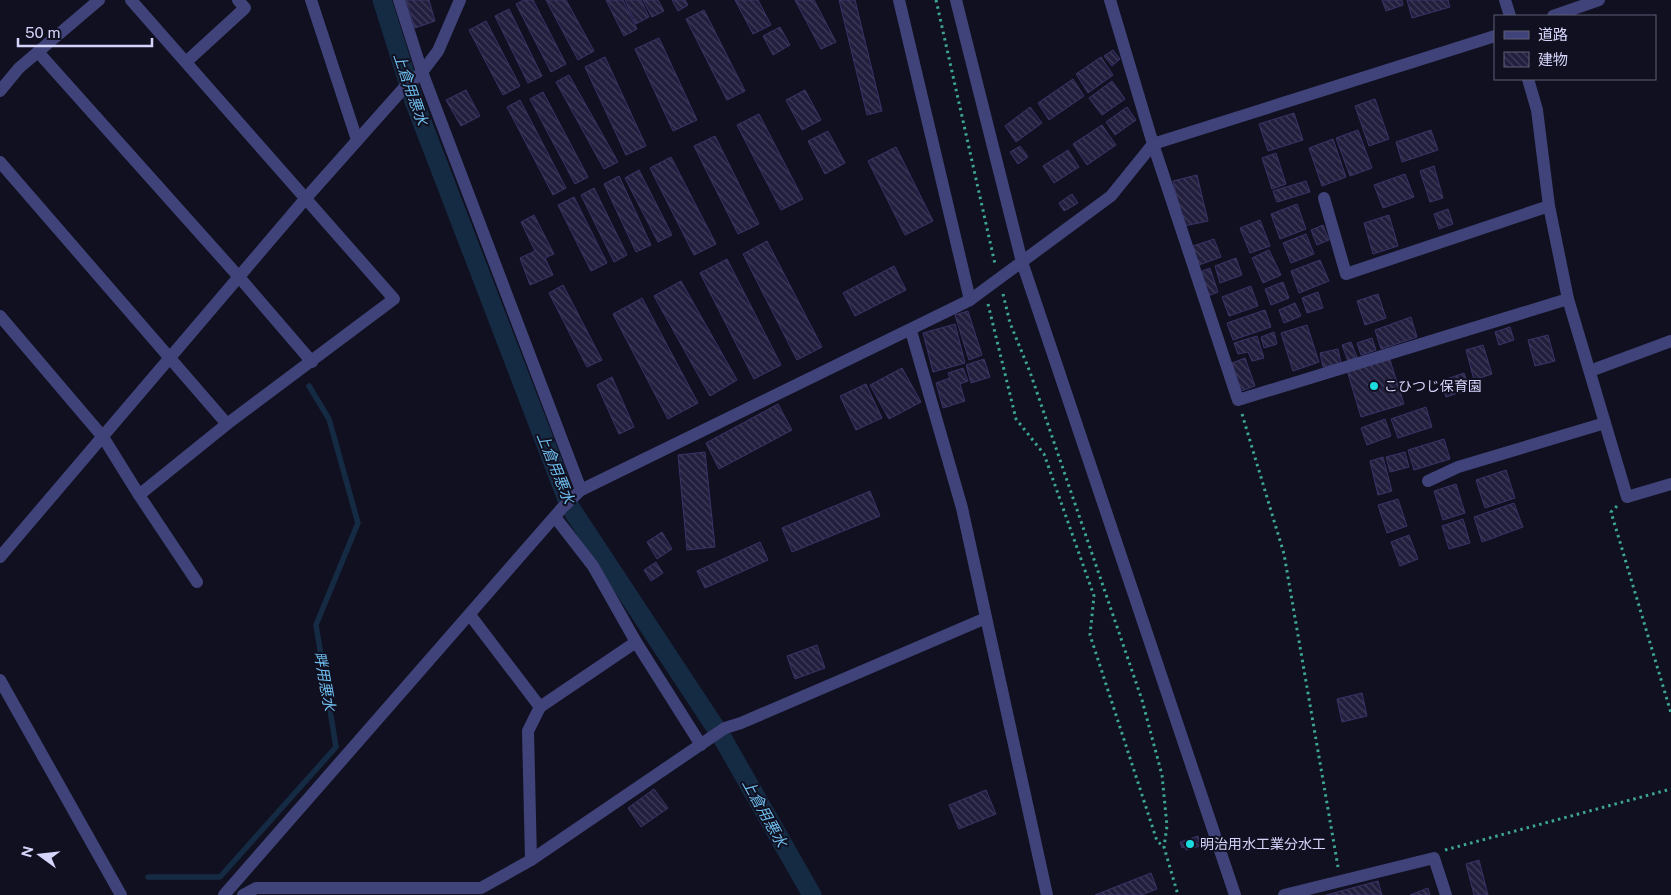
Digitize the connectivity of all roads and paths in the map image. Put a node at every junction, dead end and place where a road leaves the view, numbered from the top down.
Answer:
1 (99, 0) edge
2 (130, 0) edge
3 (238, 0) edge
4 (311, 0) edge
5 (399, 0) edge
6 (460, 0) edge
7 (899, 0) edge
8 (936, 0) edge
9 (956, 0) edge
10 (1110, 0) edge
11 (1505, 0) edge
12 (1599, 0) edge
13 (1510, 15) edge
14 (1556, 15) edge
15 (1494, 36) edge
16 (38, 52) junction
17 (186, 62) junction
18 (422, 72) junction
19 (1528, 80) edge
20 (0, 91) edge
21 (357, 140) junction
22 (1153, 144) junction
23 (0, 162) edge
24 (306, 198) junction
25 (1324, 198) dead end
26 (1549, 206) junction
27 (1022, 262) junction
28 (239, 277) junction
29 (999, 280) junction
30 (984, 290) junction
31 (1568, 299) junction
32 (970, 300) junction
33 (0, 316) edge
34 (911, 331) junction
35 (1671, 341) edge
36 (168, 356) junction
37 (312, 362) junction
38 (1590, 371) junction
39 (1238, 400) junction
40 (1606, 423) junction
41 (227, 424) junction
42 (103, 437) junction
43 (1428, 482) dead end
44 (1671, 484) edge
45 (581, 490) junction
46 (139, 495) junction
47 (1627, 497) junction
48 (559, 512) junction
49 (0, 557) edge
50 (197, 582) dead end
51 (470, 615) junction
52 (986, 618) junction
53 (636, 642) junction
54 (0, 680) edge
55 (540, 707) junction
56 (1671, 713) edge
57 (705, 742) junction
58 (1671, 789) edge
59 (1164, 847) junction
60 (1434, 858) junction
61 (530, 860) junction
62 (1340, 880) junction
63 (483, 892) edge
64 (225, 894) edge
65 (122, 895) edge
66 (242, 895) edge
67 (1047, 895) edge
68 (1178, 895) edge
69 (1235, 895) edge
70 (1284, 895) edge
71 (1446, 895) edge

1 - 16 street
2 - 17 street
3 - 17 street
4 - 21 street
5 - 18 street
6 - 18 street
7 - 32 street
8 - 29 path
9 - 27 street
10 - 22 street
11 - 13 street
12 - 14 street
15 - 22 street
16 - 20 street
16 - 28 street
17 - 24 street
18 - 21 street
18 - 45 street
19 - 26 street
21 - 24 street
22 - 27 street
22 - 39 street
23 - 36 street
24 - 28 street
24 - 37 street
25 - 26 street
26 - 31 street
27 - 29 street
27 - 69 street
28 - 36 street
28 - 37 street
29 - 30 street
29 - 59 path
30 - 32 street
30 - 59 path
31 - 38 street
31 - 39 street
32 - 34 street
33 - 42 street
34 - 45 street
34 - 52 street
35 - 38 street
36 - 41 street
36 - 42 street
37 - 41 street
38 - 40 street
39 - 62 path
40 - 43 street
40 - 47 street
41 - 46 street
42 - 46 street
42 - 49 street
44 - 47 street
45 - 48 street
46 - 50 street
47 - 56 path
48 - 51 street
48 - 53 street
51 - 55 street
51 - 64 street
52 - 57 street
52 - 67 street
53 - 55 street
53 - 57 street
54 - 65 street
55 - 61 street
57 - 61 street
58 - 60 path
59 - 68 path
60 - 62 street
60 - 71 street
61 - 63 street
62 - 70 street
63 - 66 street

